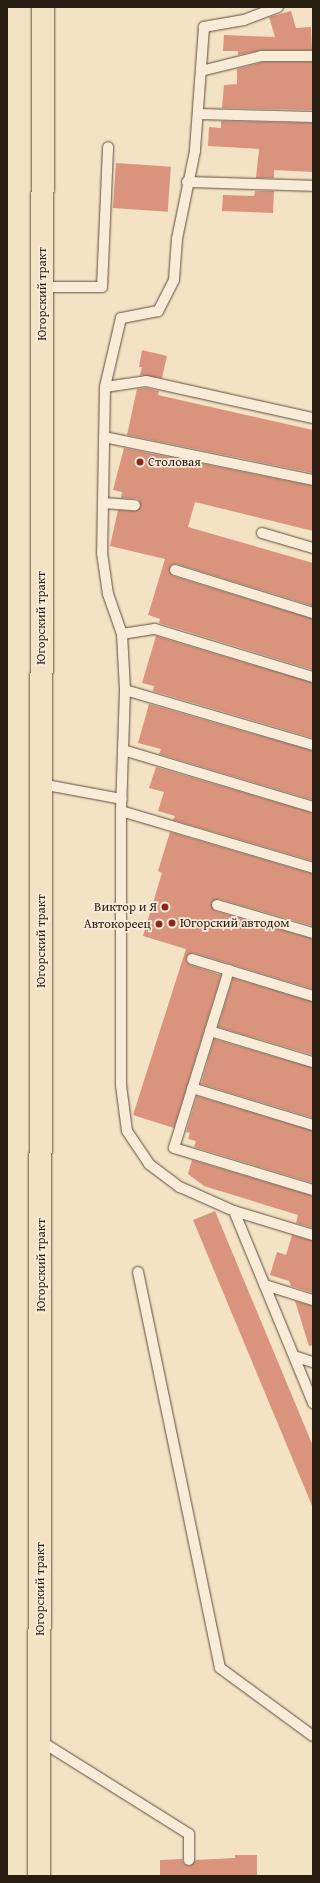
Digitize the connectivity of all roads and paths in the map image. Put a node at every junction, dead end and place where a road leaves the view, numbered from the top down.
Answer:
1 (44, 7) edge
2 (278, 7) edge
3 (313, 56) edge
4 (201, 71) junction
5 (198, 114) junction
6 (313, 117) edge
7 (108, 147) dead end
8 (187, 182) junction
9 (313, 186) edge
10 (42, 287) junction
11 (105, 387) junction
12 (313, 418) edge
13 (104, 437) junction
14 (313, 480) edge
15 (103, 503) junction
16 (135, 506) dead end
17 (262, 532) dead end
18 (313, 548) edge
19 (175, 570) dead end
20 (313, 614) edge
21 (122, 634) junction
22 (313, 677) edge
23 (125, 690) junction
24 (313, 745) edge
25 (123, 750) junction
26 (41, 784) junction
27 (122, 799) junction
28 (313, 807) edge
29 (122, 811) junction
30 (313, 868) edge
31 (217, 905) dead end
32 (313, 933) edge
33 (192, 959) dead end
34 (229, 970) junction
35 (313, 996) edge
36 (210, 1031) junction
37 (313, 1062) edge
38 (192, 1088) junction
39 (313, 1125) edge
40 (313, 1190) edge
41 (234, 1211) junction
42 (313, 1235) edge
43 (138, 1272) dead end
44 (265, 1285) junction
45 (313, 1300) edge
46 (294, 1356) junction
47 (313, 1362) edge
48 (313, 1403) edge
49 (313, 1736) edge
50 (39, 1740) junction
51 (189, 1860) dead end
52 (39, 1876) edge

1 - 10 main road, Югорский тракт
2 - 4 lane
3 - 4 lane
4 - 5 lane
5 - 6 lane
5 - 8 lane
7 - 10 lane
8 - 9 lane
8 - 11 lane
10 - 26 main road, Югорский тракт
11 - 12 lane
11 - 13 lane
13 - 14 lane
13 - 15 lane
15 - 16 lane
15 - 21 lane
17 - 18 lane
19 - 20 lane
21 - 22 lane
21 - 23 lane
23 - 24 lane
23 - 25 lane
25 - 27 lane
25 - 28 lane
26 - 27 lane
26 - 50 main road, Югорский тракт
27 - 29 lane
29 - 30 lane
29 - 41 lane
31 - 32 lane
33 - 34 lane
34 - 35 lane
34 - 36 lane
36 - 37 lane
36 - 38 lane
38 - 39 lane
38 - 40 lane
41 - 42 lane
41 - 44 lane
43 - 49 lane
44 - 45 lane
44 - 46 lane
46 - 47 lane
46 - 48 lane
50 - 51 lane
50 - 52 main road, Югорский тракт

